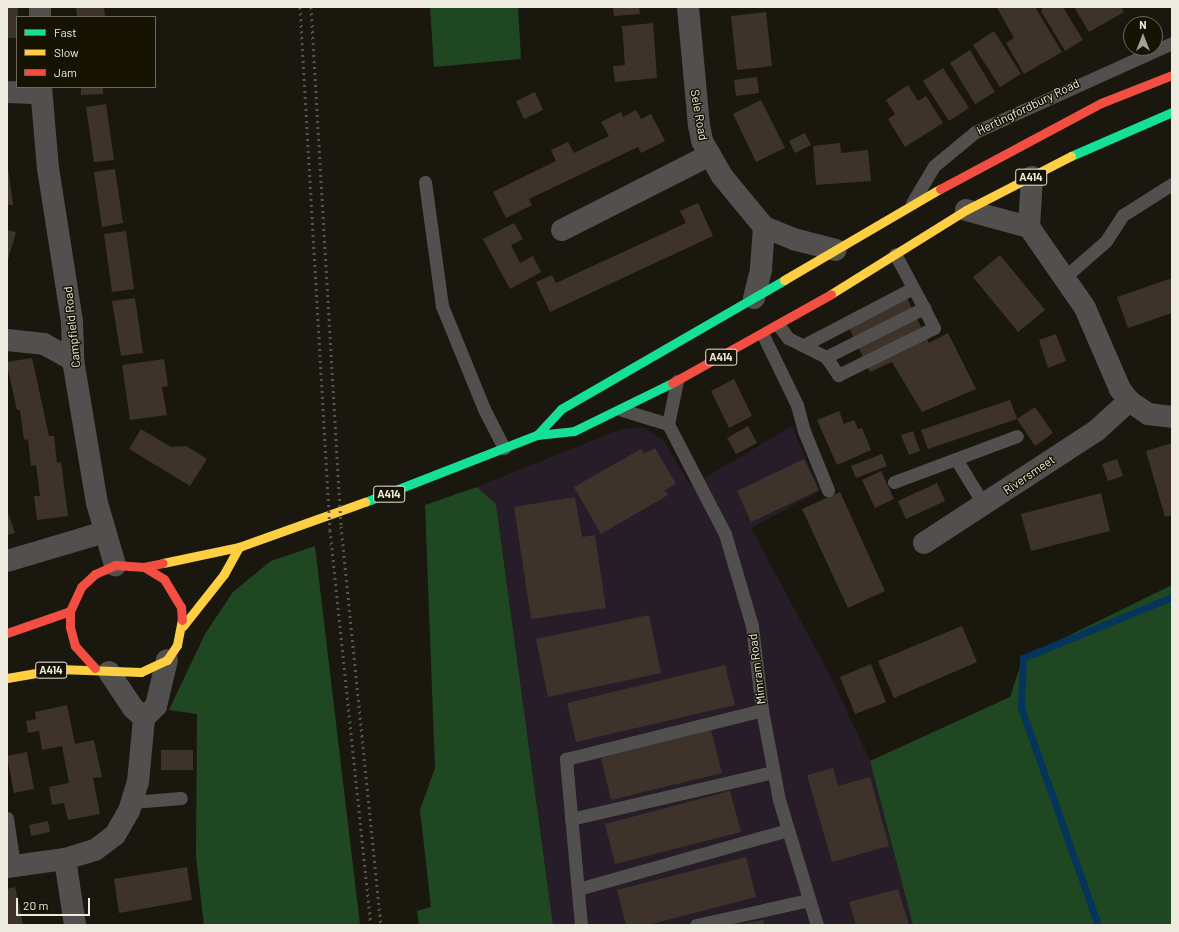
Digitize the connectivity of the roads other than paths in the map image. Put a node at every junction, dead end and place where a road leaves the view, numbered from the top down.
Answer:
1 (688, 7) edge
2 (1172, 43) edge
3 (1172, 75) edge
4 (41, 90) edge
5 (7, 92) edge
6 (1172, 112) edge
7 (710, 155) junction
8 (1032, 177) junction
9 (426, 182) dead end
10 (1172, 184) edge
11 (911, 206) junction
12 (966, 210) junction
13 (764, 227) junction
14 (1029, 227) junction
15 (562, 230) dead end
16 (836, 250) junction
17 (895, 254) junction
18 (1066, 276) junction
19 (913, 288) junction
20 (754, 298) junction
21 (924, 308) junction
22 (779, 326) junction
23 (763, 335) junction
24 (7, 340) edge
25 (804, 345) junction
26 (826, 357) junction
27 (73, 360) junction
28 (677, 381) junction
29 (1129, 401) junction
30 (622, 410) junction
31 (1172, 417) edge
32 (668, 424) junction
33 (537, 435) junction
34 (1017, 436) dead end
35 (504, 448) junction
36 (956, 459) junction
37 (894, 482) dead end
38 (828, 490) dead end
39 (984, 505) junction
40 (105, 532) junction
41 (924, 543) dead end
42 (239, 547) junction
43 (7, 561) edge
44 (115, 565) junction
45 (144, 567) junction
46 (70, 611) junction
47 (183, 626) junction
48 (7, 633) edge
49 (167, 660) junction
50 (102, 670) junction
51 (7, 678) edge
52 (762, 710) junction
53 (144, 718) junction
54 (773, 772) junction
55 (181, 798) dead end
56 (132, 802) junction
57 (7, 818) edge
58 (571, 819) junction
59 (788, 830) junction
60 (65, 859) junction
61 (10, 866) edge
62 (578, 889) junction
63 (809, 900) junction
64 (74, 925) edge
65 (581, 925) edge
66 (696, 925) edge
67 (817, 925) edge

1 - 7 street, Sele Road
2 - 11 lane, Hertingfordbury Road
3 - 11 highway, A414
4 - 5 street
4 - 27 street, Campfield Road
6 - 8 highway, A414
7 - 13 street, Sele Road
7 - 15 street
8 - 12 highway, A414
8 - 14 street
9 - 35 lane
10 - 18 lane
11 - 16 highway, A414
12 - 14 street
12 - 17 highway, A414
13 - 16 street, Sele Road
13 - 20 street
14 - 18 street
16 - 20 highway, A414
17 - 19 lane
17 - 22 highway, A414
18 - 29 street
19 - 21 lane
19 - 25 lane
20 - 33 highway, A414
21 - 26 lane
21 - 26 lane
22 - 23 highway, A414
22 - 25 lane
23 - 28 highway, A414
23 - 38 lane
24 - 27 street
25 - 26 lane
27 - 40 street, Campfield Road
28 - 30 highway, A414
28 - 32 lane
29 - 31 street
29 - 39 street, Riversmeet
30 - 32 lane
30 - 33 highway, A414
32 - 52 lane, Mimram Road
33 - 35 highway, A414
34 - 36 lane
35 - 42 highway, A414
36 - 37 lane
36 - 39 lane
39 - 41 street, Riversmeet
40 - 43 street
40 - 44 street, Campfield Road
42 - 45 highway, A414
42 - 47 highway
44 - 45 highway
44 - 46 highway
45 - 47 highway
46 - 48 highway
46 - 50 highway
47 - 49 highway
49 - 50 highway
49 - 53 street
50 - 51 highway, A414
50 - 53 street
52 - 54 lane, Mimram Road
52 - 58 lane
53 - 56 street
54 - 58 lane
54 - 59 lane, Mimram Road
55 - 56 lane
56 - 60 street
57 - 61 lane
58 - 62 lane
59 - 62 lane
59 - 63 lane, Mimram Road
60 - 61 street
60 - 64 street
62 - 65 lane
63 - 66 lane
63 - 67 lane, Mimram Road

